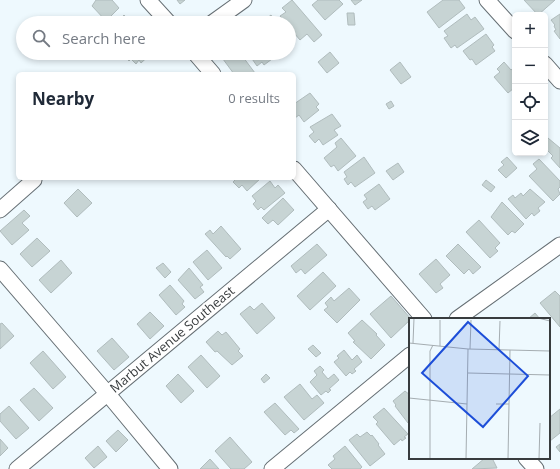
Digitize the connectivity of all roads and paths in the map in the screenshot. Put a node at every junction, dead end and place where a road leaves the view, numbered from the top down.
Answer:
1 (148, 0) edge
2 (244, 0) edge
3 (486, 0) edge
4 (162, 16) edge
5 (222, 16) edge
6 (512, 28) edge
7 (201, 60) edge
8 (548, 67) edge
9 (211, 72) edge
10 (560, 81) edge
11 (296, 171) edge
12 (34, 180) dead end
13 (329, 209) junction
14 (0, 210) edge
15 (560, 245) edge
16 (0, 269) edge
17 (423, 318) edge
18 (458, 318) edge
19 (409, 356) edge
20 (107, 393) junction
21 (527, 459) edge
22 (17, 469) edge
23 (170, 469) edge
24 (273, 469) edge
25 (536, 469) edge

1 - 4 street
2 - 5 street
3 - 6 street
7 - 9 street
8 - 10 street
11 - 13 street
12 - 14 street
13 - 17 street
13 - 20 street, Marbut Avenue Southeast
15 - 18 street
16 - 20 street
19 - 24 street
20 - 22 street, Marbut Avenue Southeast
20 - 23 street
21 - 25 street

